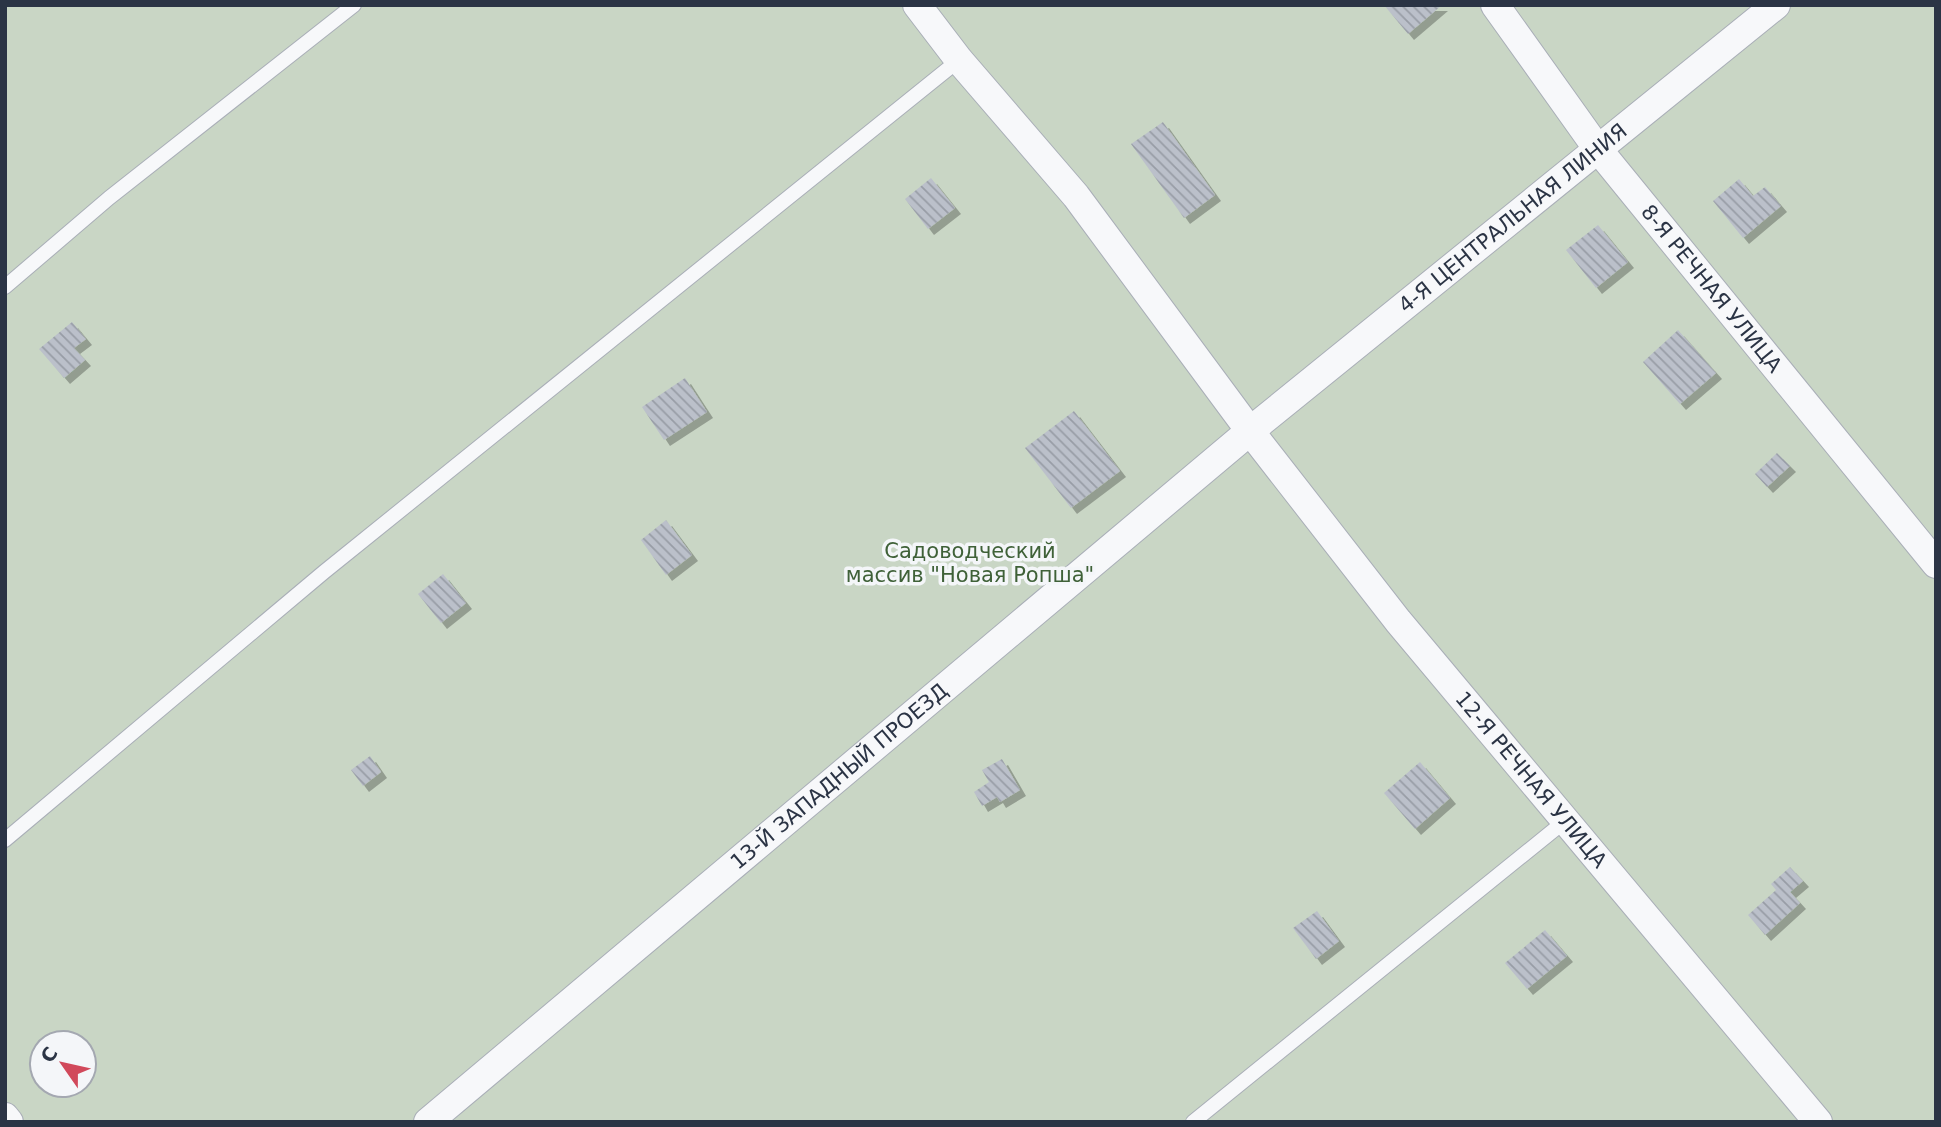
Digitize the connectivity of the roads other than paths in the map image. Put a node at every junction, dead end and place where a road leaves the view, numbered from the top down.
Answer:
1 (354, 5) edge
2 (917, 5) edge
3 (1495, 5) edge
4 (1776, 5) edge
5 (959, 60) junction
6 (1597, 148) junction
7 (5, 287) edge
8 (1250, 431) junction
9 (1936, 564) edge
10 (1565, 821) junction
11 (5, 840) edge
12 (5, 1116) edge
13 (9, 1122) edge
14 (428, 1122) edge
15 (1193, 1122) edge
16 (1818, 1122) edge

1 - 7 lane
2 - 5 street, 12-Я РЕЧНАЯ УЛИЦА
3 - 6 street, 8-Я РЕЧНАЯ УЛИЦА
4 - 6 street, 4-Я ЦЕНТРАЛЬНАЯ ЛИНИЯ
5 - 8 street, 12-Я РЕЧНАЯ УЛИЦА
5 - 11 lane
6 - 8 street, 4-Я ЦЕНТРАЛЬНАЯ ЛИНИЯ
6 - 9 street, 8-Я РЕЧНАЯ УЛИЦА
8 - 10 street, 12-Я РЕЧНАЯ УЛИЦА
8 - 14 street, 13-Й ЗАПАДНЫЙ ПРОЕЗД
10 - 15 lane
10 - 16 street, 12-Я РЕЧНАЯ УЛИЦА
12 - 13 street

